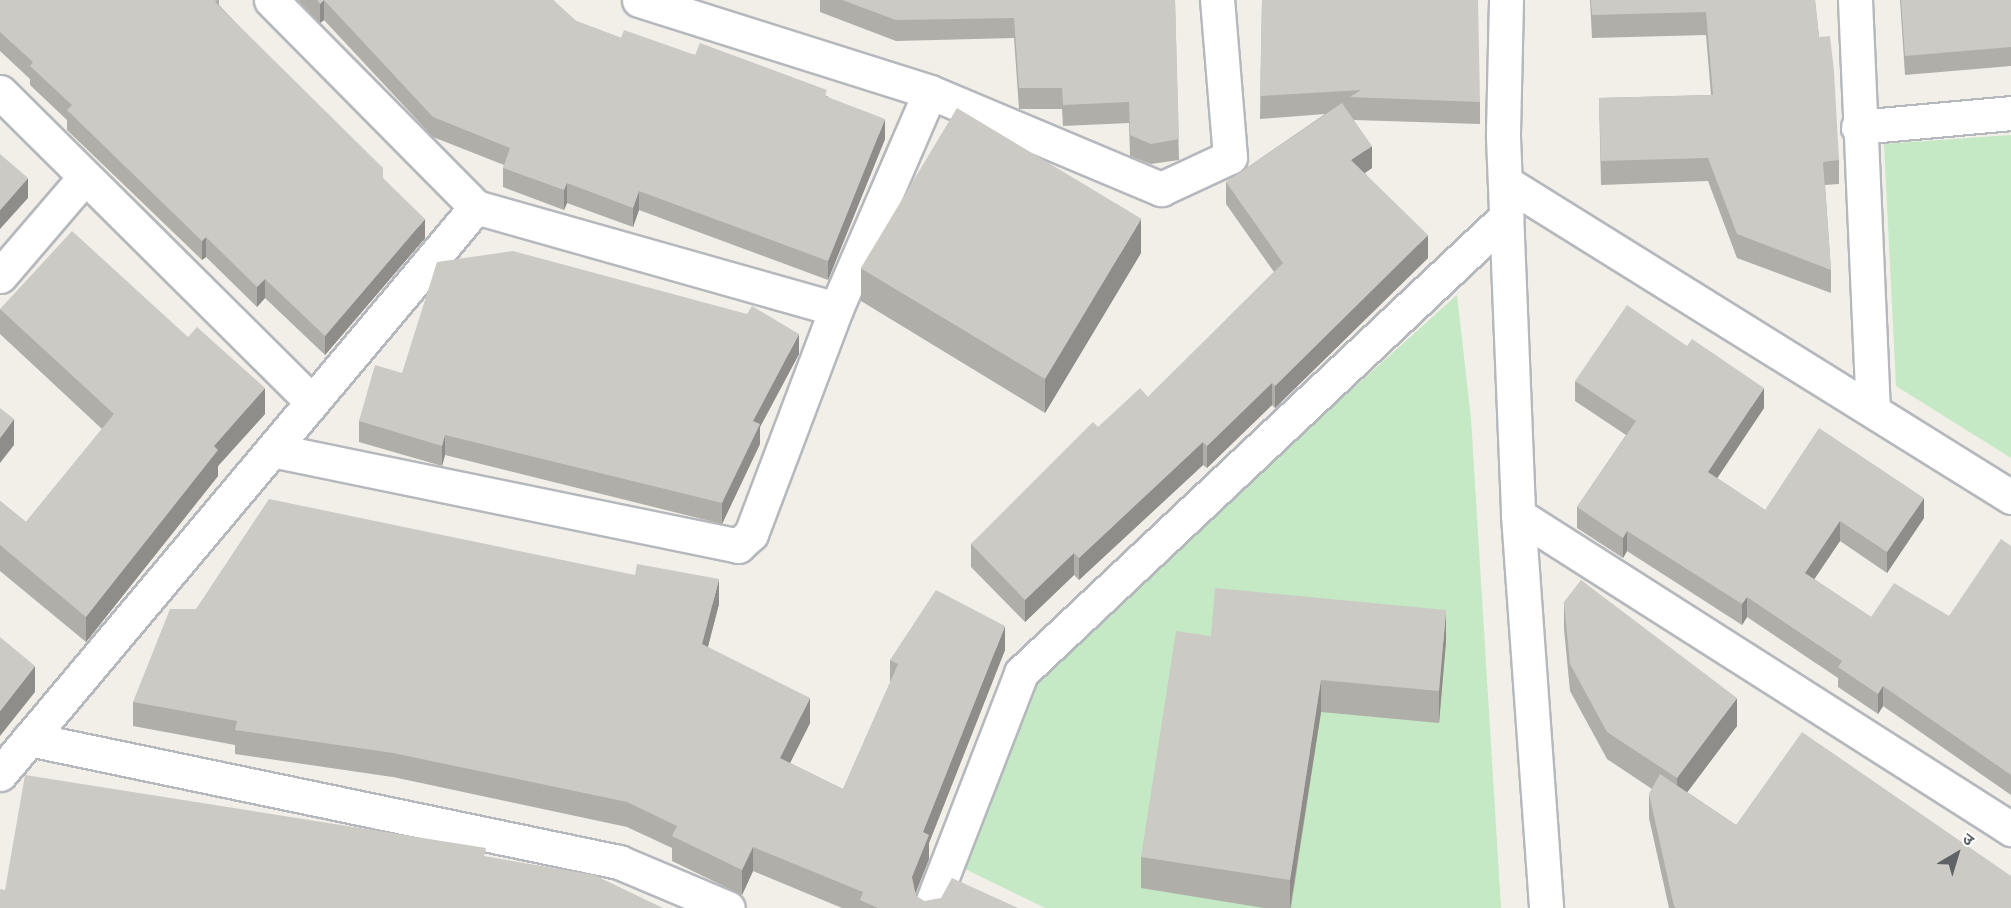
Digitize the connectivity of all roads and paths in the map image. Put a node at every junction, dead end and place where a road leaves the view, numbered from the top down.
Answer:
1 (271, 0) edge
2 (639, 0) edge
3 (1217, 0) edge
4 (1506, 0) edge
5 (1855, 0) edge
6 (0, 92) edge
7 (930, 92) junction
8 (2011, 113) edge
9 (1858, 127) junction
10 (85, 177) junction
11 (1504, 182) junction
12 (476, 207) junction
13 (1506, 217) junction
14 (0, 276) edge
15 (836, 309) junction
16 (312, 402) junction
17 (1873, 410) junction
18 (272, 450) junction
19 (2011, 496) edge
20 (1518, 515) junction
21 (29, 739) junction
22 (0, 774) edge
23 (2011, 829) edge
24 (1547, 907) edge
25 (728, 908) edge
26 (930, 908) edge

1 - 12 street
2 - 7 street
3 - 7 street
4 - 11 street
5 - 9 street
6 - 10 street
7 - 15 street
8 - 9 street
9 - 17 street
10 - 14 street
10 - 16 street
11 - 13 street
11 - 17 street
12 - 15 street
12 - 16 street
13 - 20 street
13 - 26 street
15 - 18 street
16 - 18 street
17 - 19 street
18 - 21 street
20 - 23 street
20 - 24 street
21 - 22 street
21 - 25 street

